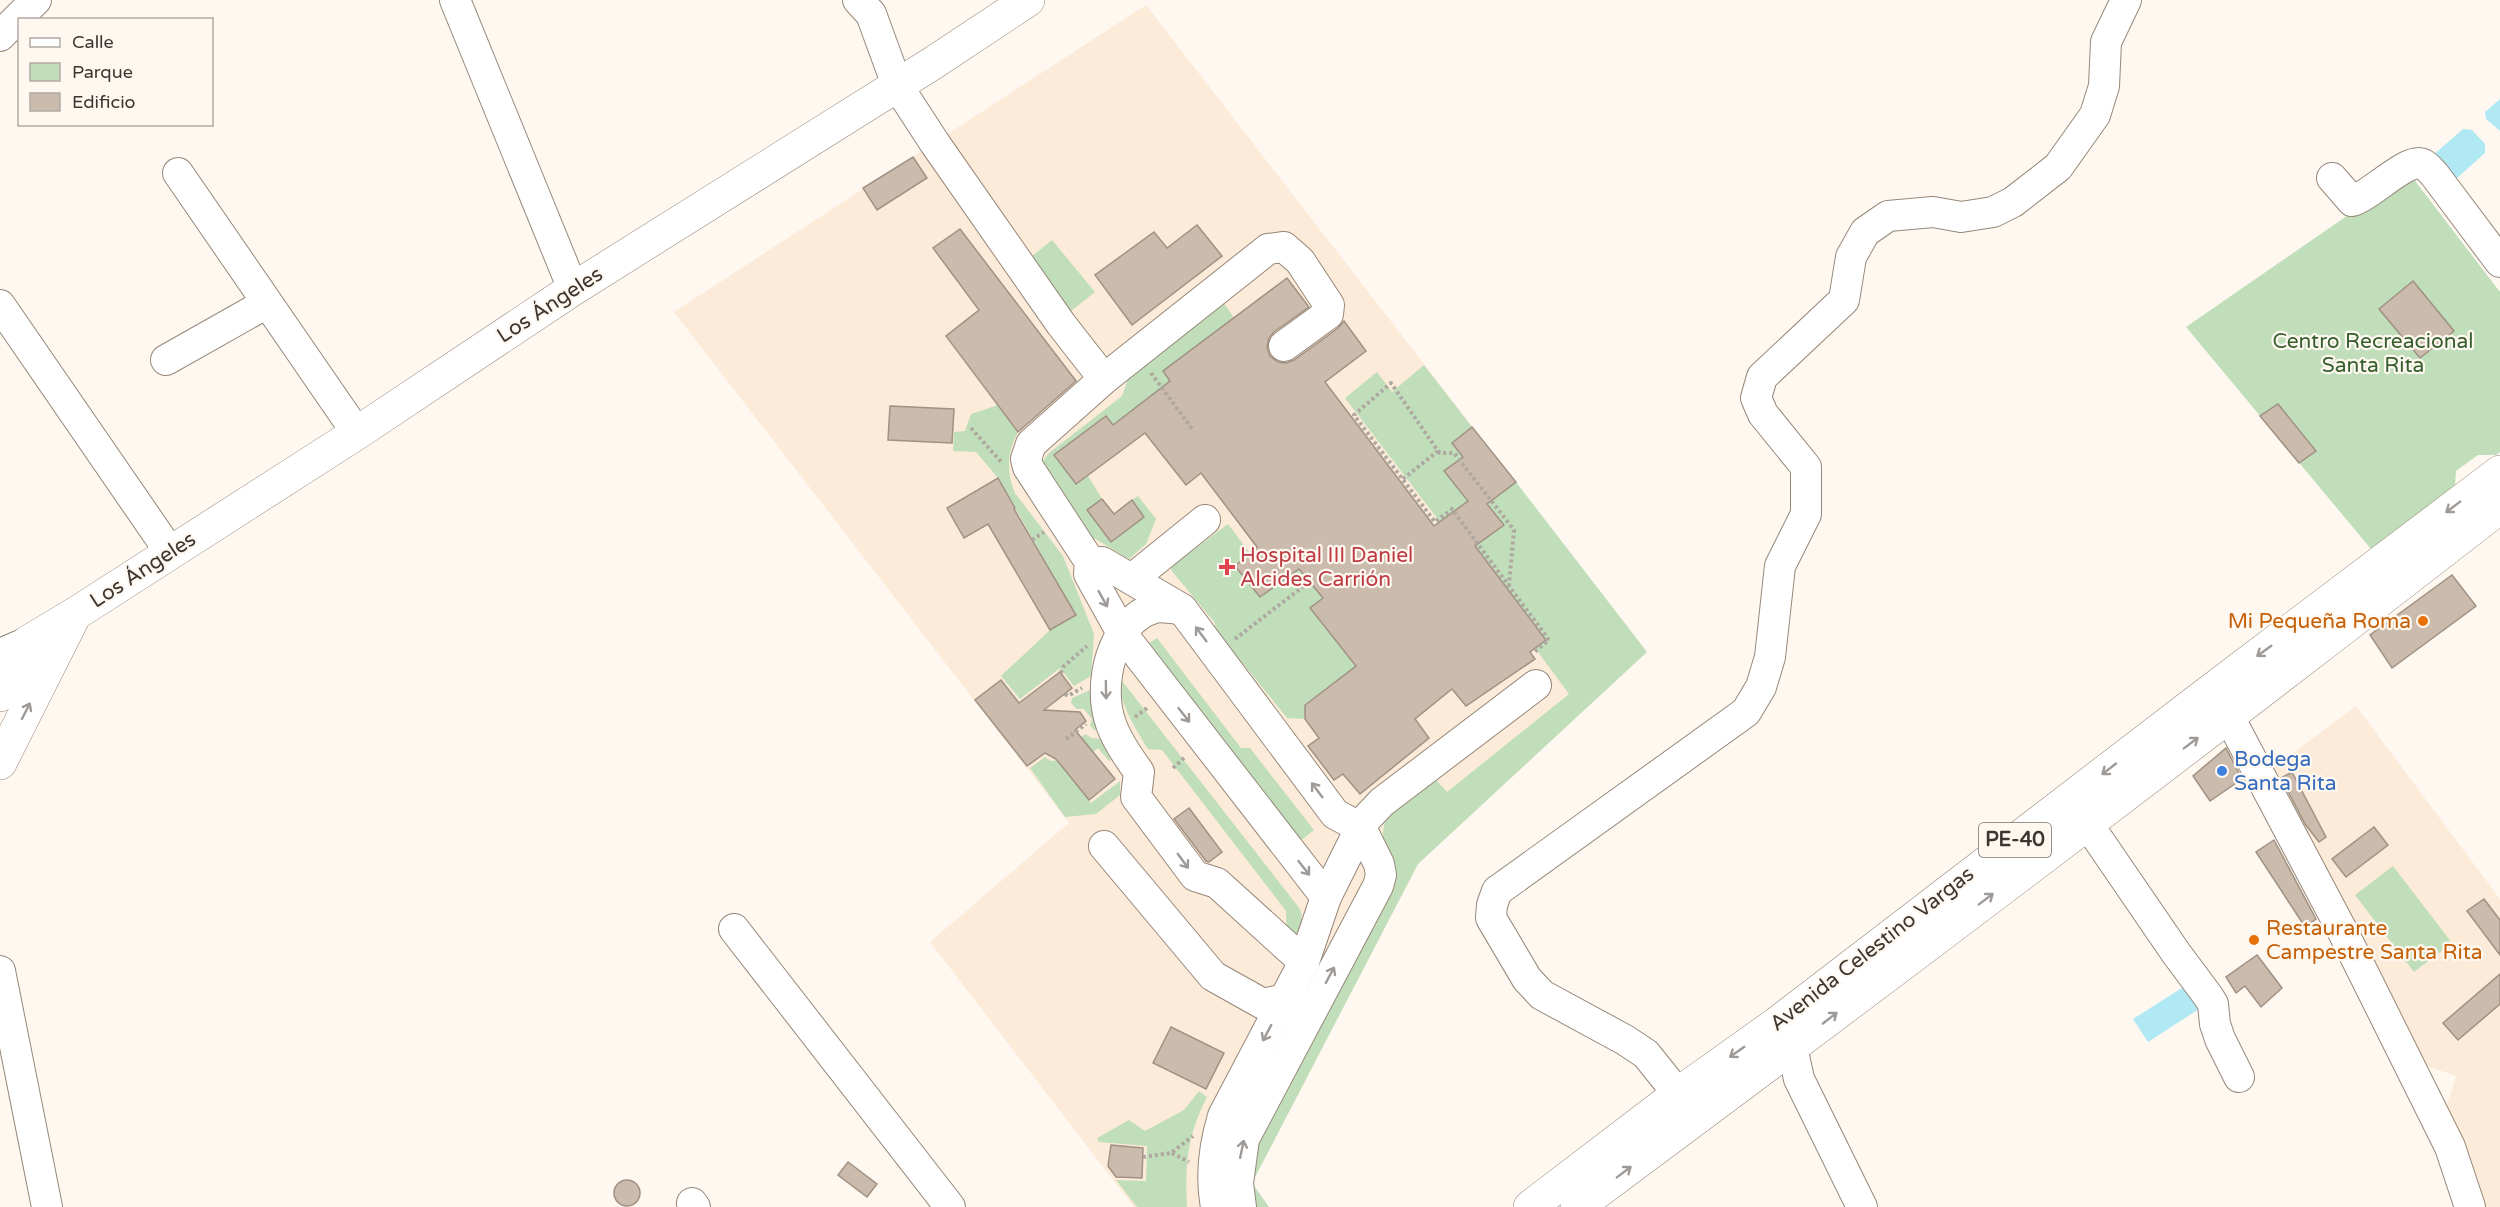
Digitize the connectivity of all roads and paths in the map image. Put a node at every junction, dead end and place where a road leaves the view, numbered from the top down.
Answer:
1 (36, 0) edge
2 (455, 0) edge
3 (858, 0) edge
4 (1028, 0) edge
5 (2126, 0) edge
6 (0, 36) edge
7 (897, 85) junction
8 (178, 173) dead end
9 (2332, 178) dead end
10 (2500, 262) edge
11 (573, 289) junction
12 (267, 303) junction
13 (0, 305) edge
14 (1284, 346) dead end
15 (166, 360) dead end
16 (1148, 369) dead end
17 (1104, 379) junction
18 (971, 428) dead end
19 (1193, 430) dead end
20 (357, 433) junction
21 (1438, 451) junction
22 (1006, 467) dead end
23 (1403, 479) junction
24 (2496, 493) edge
25 (1204, 520) dead end
26 (1046, 531) dead end
27 (1032, 540) dead end
28 (170, 552) junction
29 (1090, 562) junction
30 (1132, 579) junction
31 (1309, 582) dead end
32 (1509, 585) junction
33 (1182, 609) junction
34 (75, 614) junction
35 (1123, 635) junction
36 (1092, 642) dead end
37 (1229, 644) dead end
38 (14, 648) edge
39 (1533, 653) dead end
40 (1061, 673) dead end
41 (1536, 685) dead end
42 (1085, 687) dead end
43 (0, 694) edge
44 (1065, 694) dead end
45 (2219, 703) junction
46 (1147, 708) dead end
47 (1090, 721) dead end
48 (1129, 721) dead end
49 (1066, 739) dead end
50 (1185, 757) dead end
51 (0, 763) edge
52 (1173, 768) dead end
53 (2087, 823) junction
54 (1361, 828) junction
55 (2052, 831) junction
56 (1104, 846) dead end
57 (1326, 897) junction
58 (734, 928) dead end
59 (1304, 962) junction
60 (0, 971) edge
61 (1295, 1009) junction
62 (1784, 1036) junction
63 (2239, 1077) dead end
64 (1678, 1094) junction
65 (1196, 1133) dead end
66 (1171, 1153) junction
67 (1143, 1157) dead end
68 (1190, 1163) dead end
69 (47, 1207) edge
70 (950, 1207) edge
71 (1216, 1207) edge
72 (1241, 1207) edge
73 (1530, 1207) edge
74 (1577, 1207) edge
75 (1862, 1207) edge
76 (2470, 1207) edge

1 - 6 street
2 - 11 street
3 - 7 street
4 - 7 main road, Los Ángeles
5 - 64 street
7 - 11 main road, Los Ángeles
7 - 17 street
8 - 12 street
9 - 10 street
11 - 20 main road, Los Ángeles
12 - 15 street
12 - 20 street
13 - 28 street
14 - 17 street
16 - 19 path
17 - 29 street
18 - 22 path
20 - 28 main road, Los Ángeles
21 - 23 path
21 - 23 path
21 - 32 path
23 - 32 path
24 - 45 main road, Avenida Celestino Vargas / PE-40
25 - 30 street
26 - 27 path
28 - 34 main road, Los Ángeles
29 - 30 street
29 -> 35 street
30 - 33 street
31 - 37 path
32 - 39 path
33 - 35 street
54 -> 33 street
34 - 38 main road, Los Ángeles
51 -> 34 main road
35 -> 57 street
35 -> 59 street
36 - 40 path
38 - 43 main road
41 - 54 street
42 - 44 path
53 -> 45 main road, Avenida Celestino Vargas / PE-40
45 -> 55 main road, Avenida Celestino Vargas / PE-40
45 - 76 street
46 - 48 path
47 - 49 path
50 - 52 path
53 - 55 main road, Avenida Celestino Vargas / PE-40
53 - 63 street
54 - 57 street
61 -> 54 street
55 - 62 main road, Avenida Celestino Vargas / PE-40
56 - 61 street
57 - 59 street
58 - 70 street
59 - 61 street
60 - 69 street
61 -> 71 street
72 -> 61 street
62 -> 64 main road, Avenida Celestino Vargas / PE-40
74 -> 62 main road, Avenida Celestino Vargas / PE-40
62 - 75 street
64 - 73 main road, Avenida Celestino Vargas / PE-40
65 - 66 path
66 - 67 path
66 - 68 path

